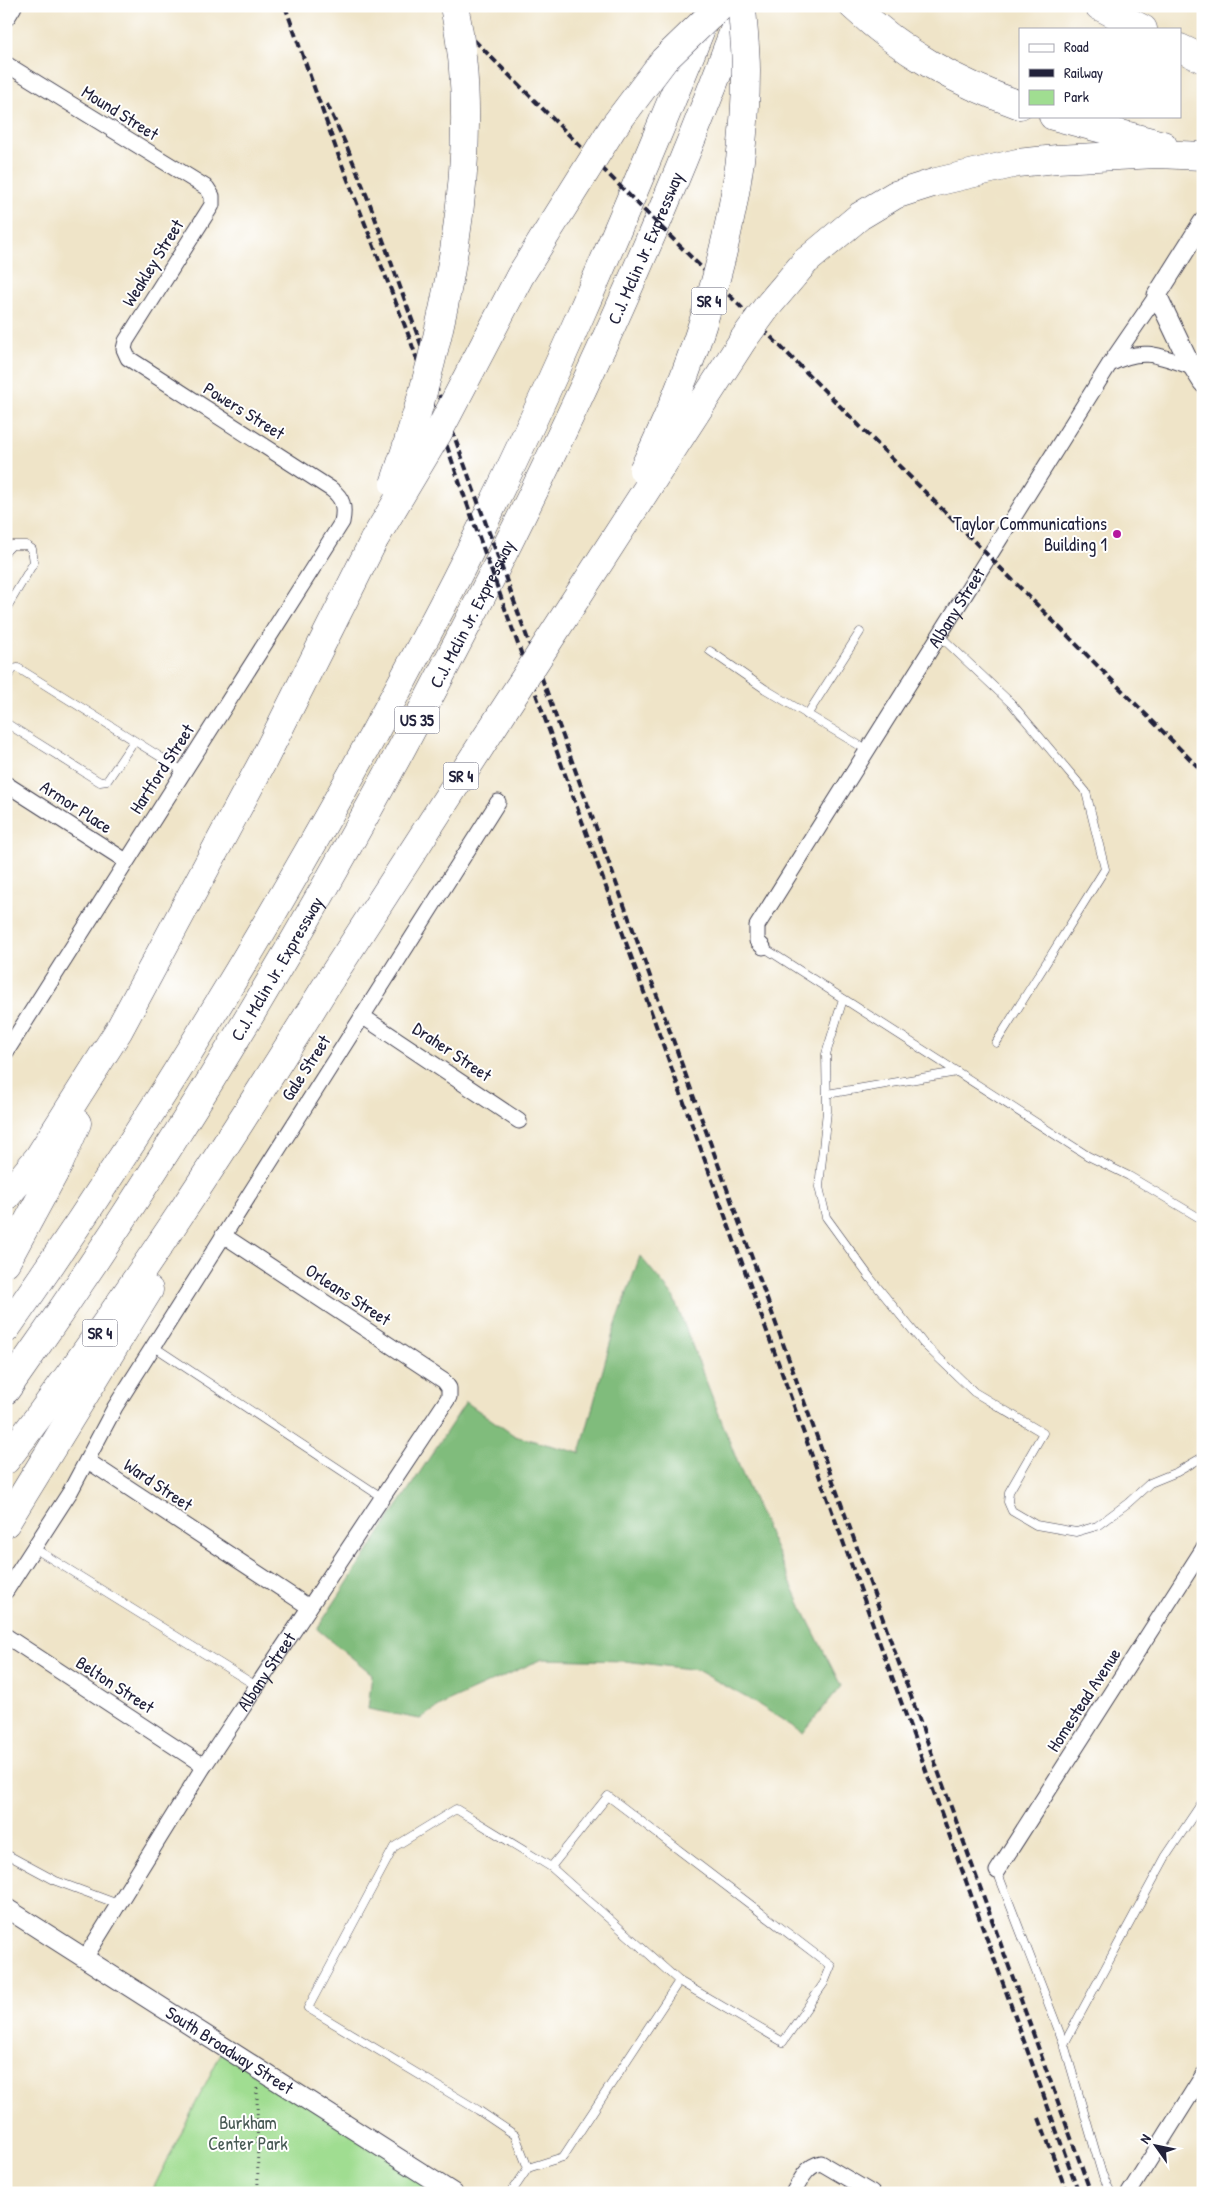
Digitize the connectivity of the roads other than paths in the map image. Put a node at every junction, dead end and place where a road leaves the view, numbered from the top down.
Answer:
1 (12, 6) edge
2 (454, 6) edge
3 (710, 6) edge
4 (720, 6) edge
5 (743, 6) edge
6 (853, 6) edge
7 (1099, 6) edge
8 (6, 16) edge
9 (1141, 28) edge
10 (1182, 49) edge
11 (1203, 59) edge
12 (6, 64) edge
13 (1019, 106) edge
14 (1059, 118) edge
15 (1203, 156) edge
16 (212, 196) joint
17 (1203, 222) edge
18 (1157, 295) junction
19 (124, 349) joint
20 (1109, 365) junction
21 (1192, 367) junction
22 (1203, 383) edge
23 (344, 505) joint
24 (374, 540) junction
25 (6, 552) edge
26 (591, 574) junction
27 (6, 609) edge
28 (860, 632) dead end
29 (939, 635) junction
30 (710, 652) dead end
31 (6, 679) edge
32 (807, 714) junction
33 (6, 723) edge
34 (134, 740) junction
35 (866, 750) junction
36 (183, 771) junction
37 (6, 784) edge
38 (498, 802) dead end
39 (126, 861) junction
40 (763, 947) joint
41 (843, 999) junction
42 (362, 1016) junction
43 (118, 1030) junction
44 (996, 1043) dead end
45 (6, 1052) edge
46 (957, 1072) junction
47 (827, 1094) junction
48 (520, 1120) dead end
49 (6, 1196) edge
50 (190, 1203) junction
51 (1203, 1220) edge
52 (223, 1235) junction
53 (6, 1262) edge
54 (6, 1329) edge
55 (150, 1351) junction
56 (449, 1388) joint
57 (6, 1390) edge
58 (1203, 1457) edge
59 (6, 1460) edge
60 (88, 1461) junction
61 (383, 1498) junction
62 (6, 1523) edge
63 (34, 1548) junction
64 (1203, 1549) edge
65 (6, 1591) edge
66 (309, 1607) junction
67 (6, 1636) edge
68 (258, 1687) junction
69 (204, 1766) junction
70 (1203, 1801) edge
71 (6, 1854) edge
72 (551, 1867) junction
73 (997, 1871) joint
74 (118, 1904) junction
75 (6, 1908) edge
76 (85, 1958) junction
77 (679, 1981) junction
78 (1064, 2044) junction
79 (1203, 2075) edge
80 (528, 2168) junction
81 (452, 2193) edge
82 (512, 2193) edge
83 (793, 2193) edge
84 (872, 2193) edge
85 (1111, 2193) edge
86 (1128, 2193) edge

1 - 8 street
2 - 24 highway, bridge
3 - 54 highway, C.J. Mclin Jr. Expressway / US 35
4 - 24 highway, bridge
5 - 26 highway, SR 4, bridge
5 - 57 highway, C.J. Mclin Jr. Expressway / US 35
6 - 13 highway
7 - 9 highway
10 - 11 highway
12 - 16 street, Mound Street
14 - 15 highway
15 - 26 highway, bridge
16 - 19 street, Weakley Street
17 - 18 street, Albany Street
18 - 20 street, Albany Street
18 - 21 street
19 - 23 street, Powers Street
20 - 21 street
20 - 29 street, Albany Street
21 - 22 street
23 - 36 street, Hartford Street
24 - 43 highway
25 - 27 lane
26 - 50 highway, SR 4, bridge
28 - 32 lane
29 - 35 street, Albany Street
29 - 44 lane
30 - 32 lane
31 - 34 lane
32 - 35 lane
33 - 34 lane
34 - 36 lane
35 - 40 street, Albany Street
36 - 39 street, Hartford Street
37 - 39 street, Armor Place
38 - 42 street, Gale Street
39 - 45 street, Hartford Street
40 - 41 lane
41 - 46 lane
41 - 47 lane
42 - 48 street, Draher Street
42 - 52 street, Gale Street
43 - 49 highway
43 - 53 highway
46 - 47 lane
46 - 51 lane
47 - 58 lane
50 - 59 highway, SR 4
50 - 62 highway
52 - 55 street, Gale Street
52 - 56 street, Orleans Street
55 - 60 street
55 - 61 lane
56 - 61 street, Albany Street
60 - 63 street
60 - 66 street, Ward Street
61 - 66 street, Albany Street
63 - 65 street
63 - 68 lane
64 - 73 street, Homestead Avenue
66 - 68 street, Albany Street
67 - 69 street, Belton Street
68 - 69 street, Albany Street
69 - 74 street, Albany Street
70 - 78 lane
71 - 74 lane
72 - 77 lane
72 - 77 lane
72 - 80 lane
73 - 78 lane
74 - 76 street, Albany Street
75 - 76 street, South Broadway Street
76 - 81 street, South Broadway Street
77 - 80 lane
78 - 85 lane
79 - 86 street
80 - 82 lane
83 - 84 street

